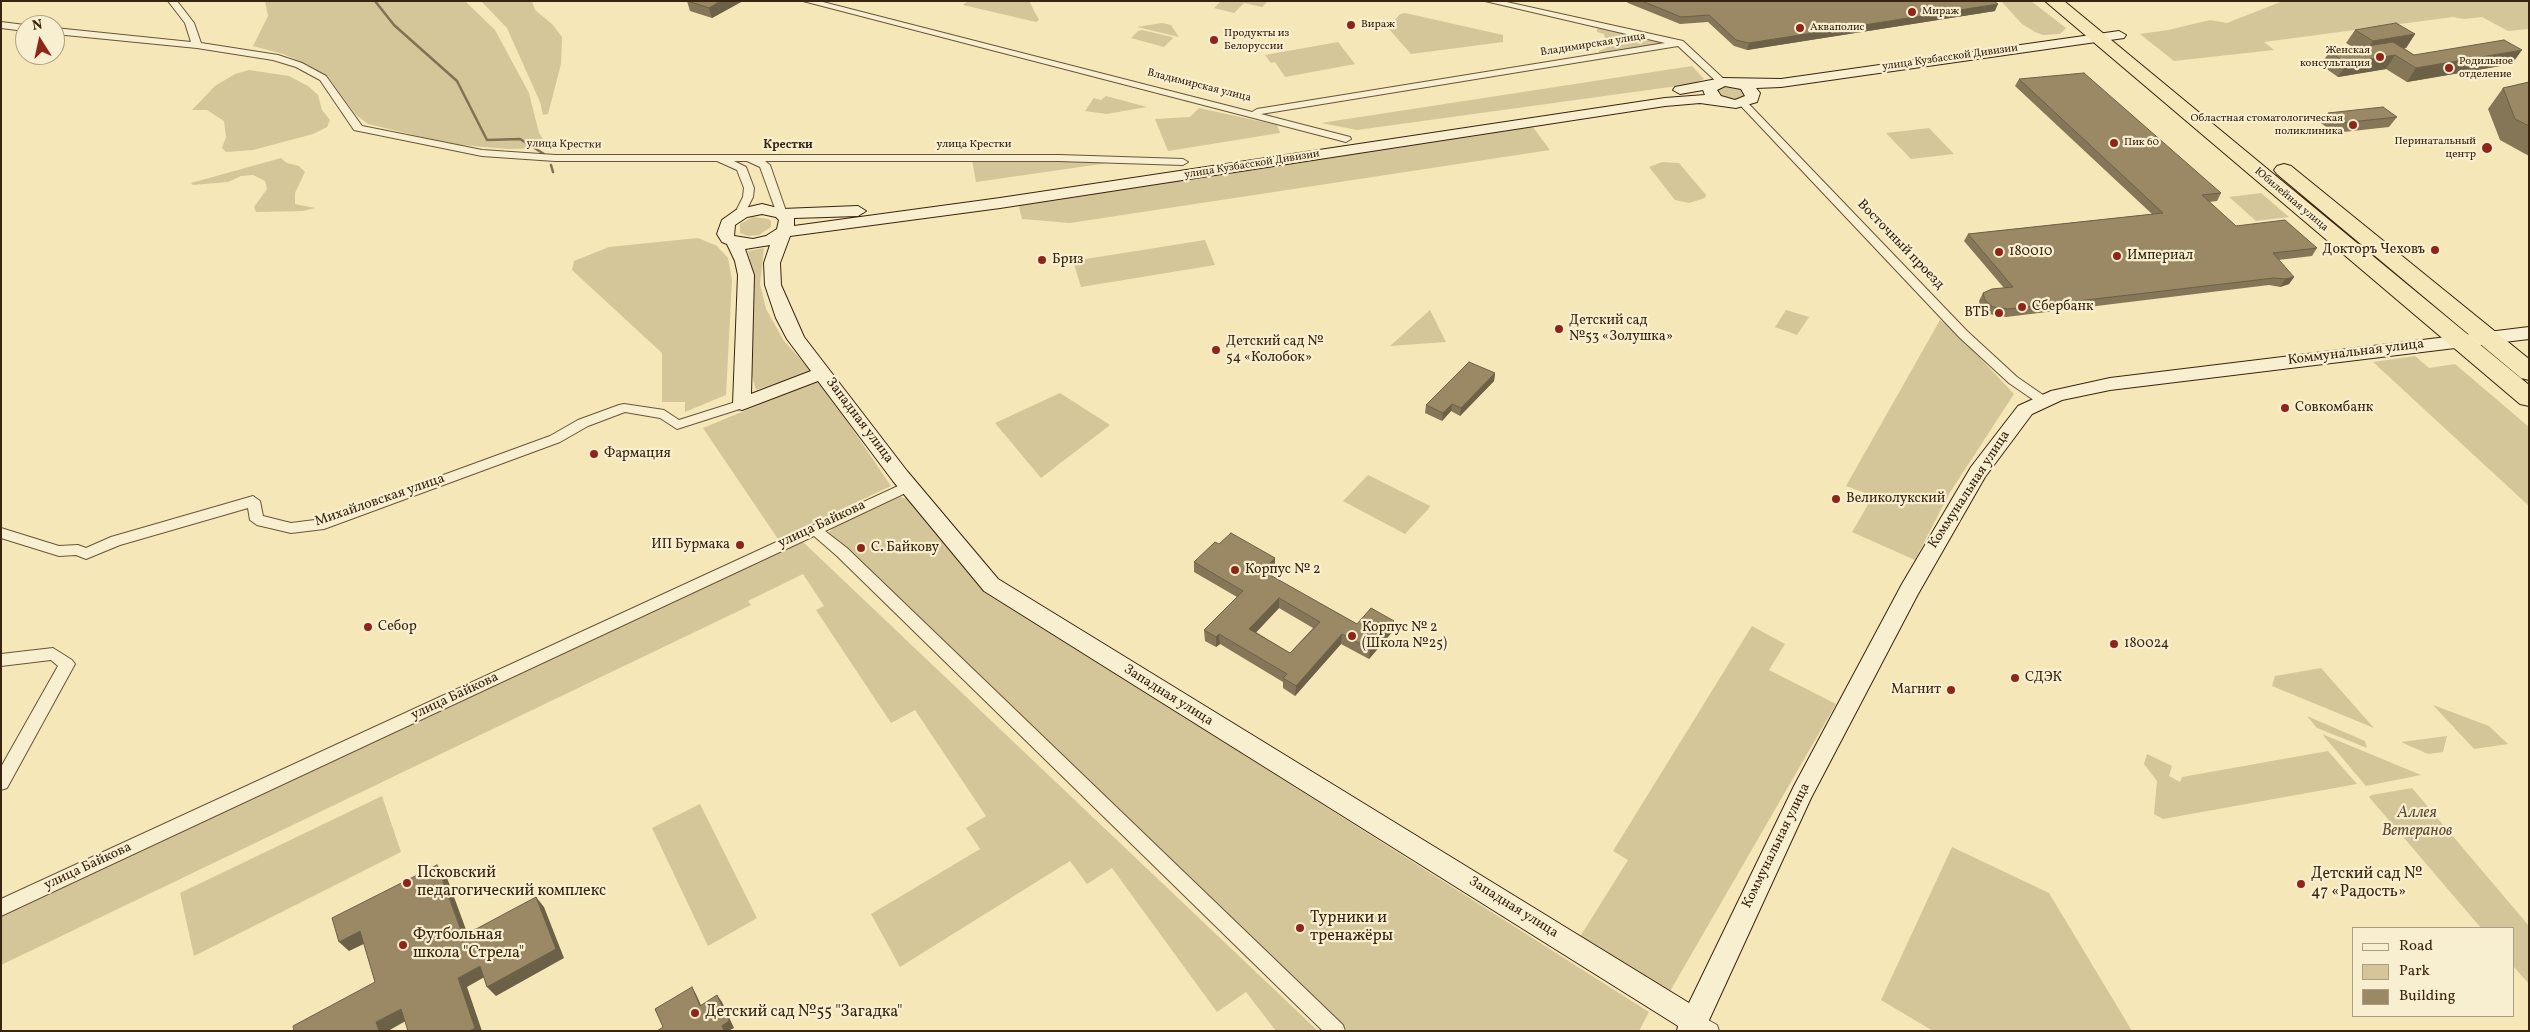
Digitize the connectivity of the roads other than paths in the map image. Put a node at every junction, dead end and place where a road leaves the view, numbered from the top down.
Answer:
1 (172, 1) edge
2 (807, 1) edge
3 (1489, 1) edge
4 (2053, 1) edge
5 (2075, 1) edge
6 (1, 25) edge
7 (15, 27) edge
8 (65, 32) edge
9 (2119, 35) junction
10 (2097, 37) junction
11 (1680, 43) junction
12 (198, 45) junction
13 (1719, 83) junction
14 (1781, 83) junction
15 (1741, 84) junction
16 (1748, 99) junction
17 (1722, 102) junction
18 (1251, 113) junction
19 (1346, 139) junction
20 (709, 158) junction
21 (756, 158) junction
22 (1183, 162) junction
23 (742, 169) junction
24 (782, 214) junction
25 (739, 215) junction
26 (782, 232) junction
27 (734, 242) junction
28 (2529, 332) edge
29 (2488, 338) junction
30 (2459, 341) junction
31 (2529, 372) edge
32 (822, 373) junction
33 (2529, 398) edge
34 (2042, 400) junction
35 (742, 404) junction
36 (909, 486) junction
37 (814, 529) junction
38 (1, 533) edge
39 (1, 660) edge
40 (1, 783) edge
41 (1, 908) edge
42 (1698, 1027) edge
43 (1336, 1031) edge

1 - 12 street
2 - 18 street, Владимирская улица
3 - 11 street
4 - 10 highway, Юбилейная улица
5 - 9 highway, Юбилейная улица
6 - 7 street
8 - 12 street, улица Крестки
9 - 10 street, улица Кузбасской Дивизии
9 - 29 highway, Юбилейная улица
10 - 14 street, улица Кузбасской Дивизии
10 - 30 highway, Юбилейная улица
11 - 13 street
11 - 18 street, Владимирская улица
12 - 20 street, улица Крестки
13 - 15 street, улица Кузбасской Дивизии
13 - 17 street
13 - 19 street, улица Кузбасской Дивизии
14 - 15 street, улица Кузбасской Дивизии
14 - 16 street, улица Кузбасской Дивизии
15 - 16 street
16 - 17 street, улица Кузбасской Дивизии
16 - 34 street, Восточный проезд
17 - 26 street, улица Кузбасской Дивизии
18 - 19 street
19 - 22 street, улица Кузбасской Дивизии
20 - 21 street, улица Крестки
20 - 23 street
21 - 22 street, улица Крестки
21 - 23 street
21 - 24 street
22 - 24 street, улица Кузбасской Дивизии
23 - 25 street
24 - 25 street, улица Кузбасской Дивизии
24 - 26 street, Западная улица
25 - 27 street
26 - 27 street
26 - 32 street, Западная улица
27 - 35 street
28 - 29 street, Коммунальная улица
29 - 30 street, Коммунальная улица
29 - 31 highway, Юбилейная улица
30 - 33 highway, Юбилейная улица
30 - 34 street, Коммунальная улица
32 - 35 street
32 - 36 street, Западная улица
34 - 42 street, Коммунальная улица
35 - 38 street, Михайловская улица
36 - 37 street, улица Байкова
36 - 42 street, Западная улица
37 - 41 street, улица Байкова
37 - 43 street
39 - 40 street

